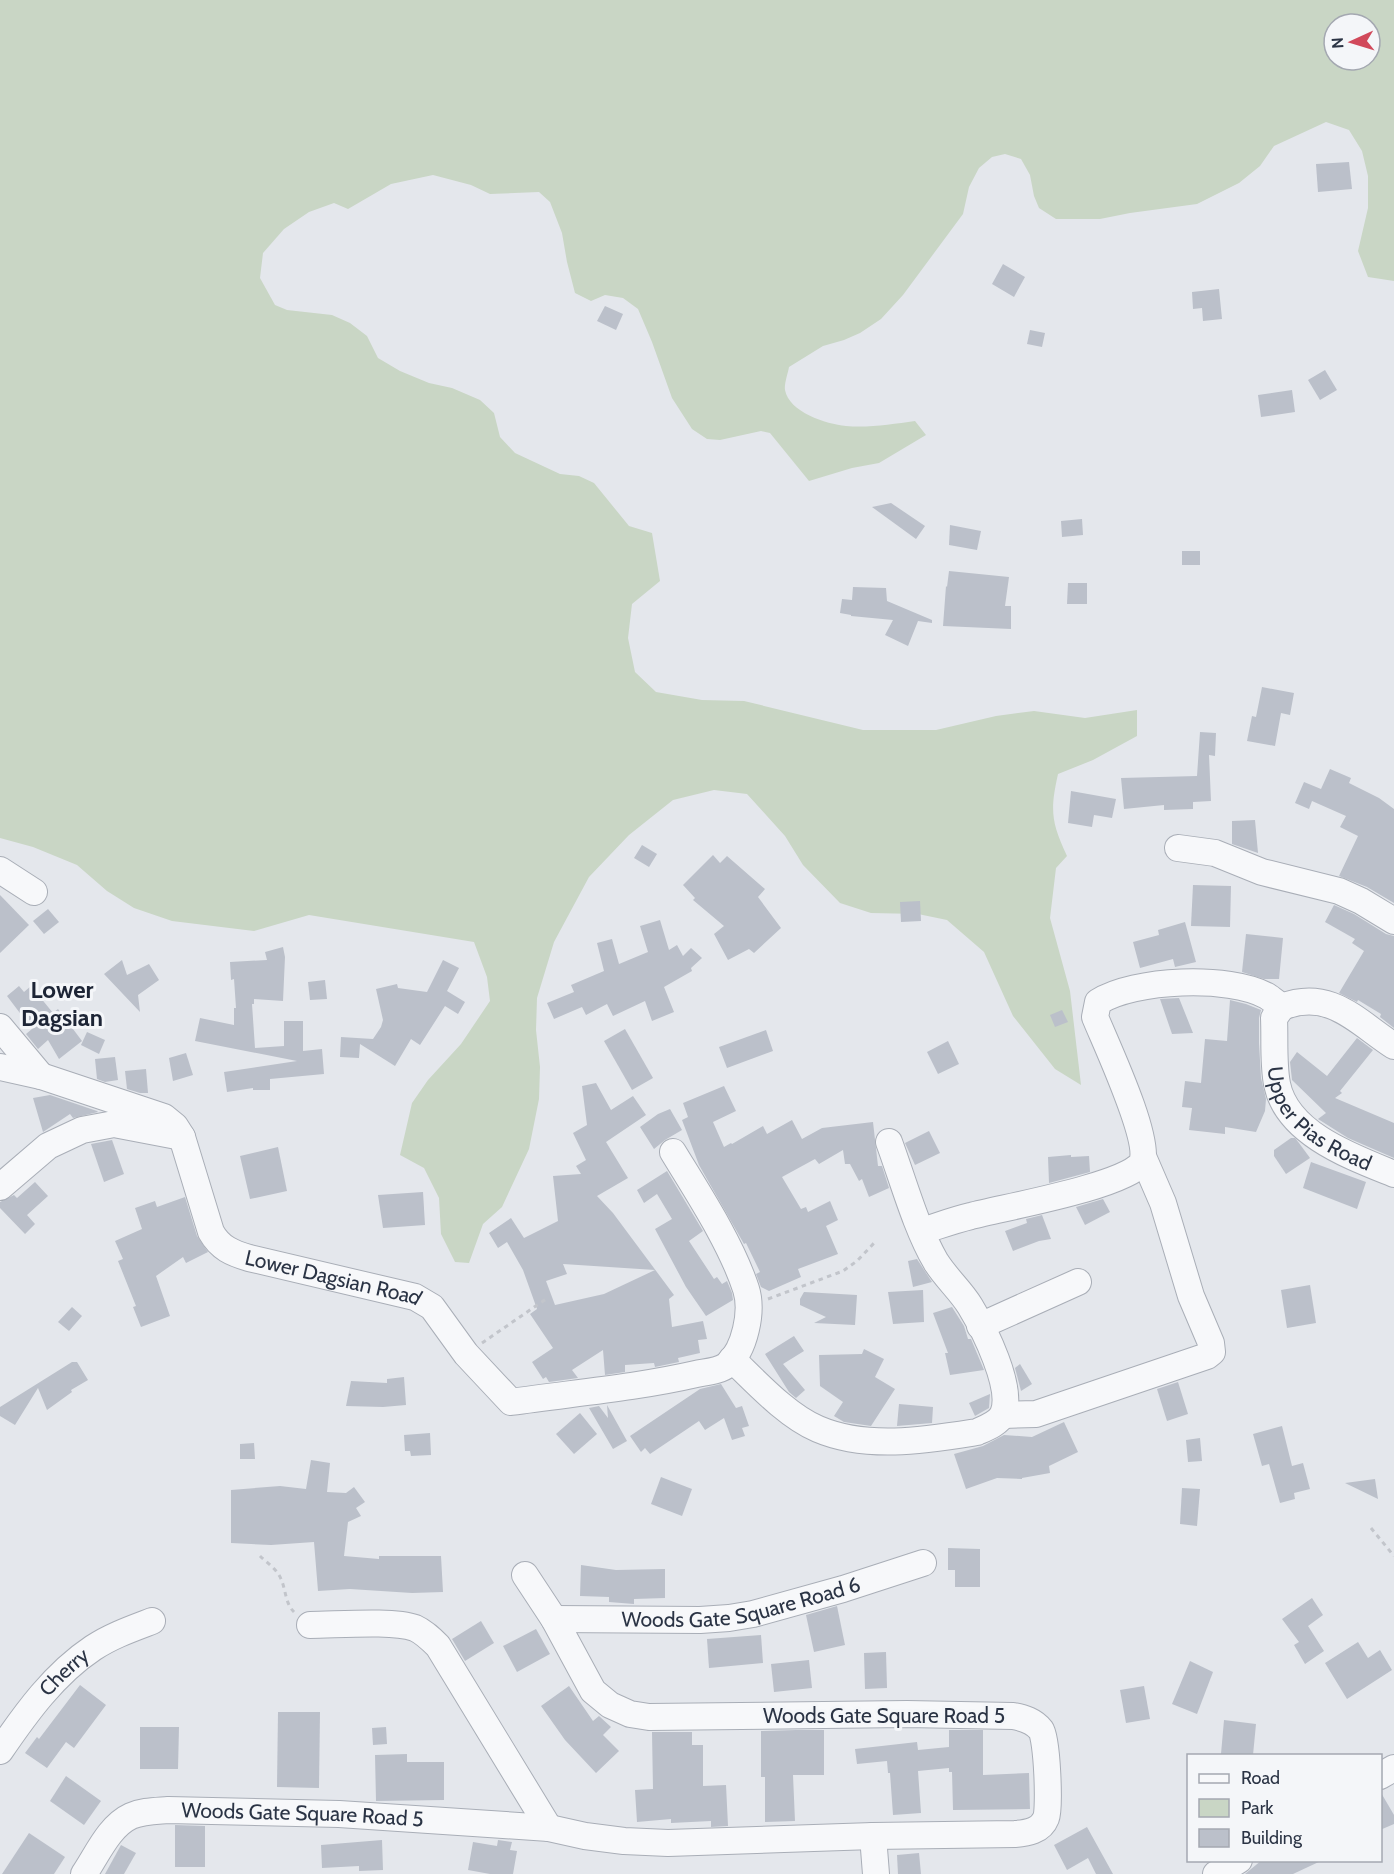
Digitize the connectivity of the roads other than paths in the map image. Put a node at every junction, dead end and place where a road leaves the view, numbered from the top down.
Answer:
1 (1178, 848) dead end
2 (0, 870) edge
3 (34, 892) dead end
4 (1394, 921) edge
5 (1282, 1007) junction
6 (0, 1026) edge
7 (1394, 1046) edge
8 (0, 1067) edge
9 (41, 1076) junction
10 (182, 1137) junction
11 (889, 1142) dead end
12 (673, 1152) dead end
13 (1144, 1159) junction
14 (1394, 1174) edge
15 (0, 1187) edge
16 (922, 1231) junction
17 (1078, 1282) dead end
18 (980, 1326) junction
19 (732, 1359) junction
20 (1002, 1415) junction
21 (923, 1563) dead end
22 (525, 1575) dead end
23 (554, 1619) junction
24 (152, 1621) dead end
25 (310, 1625) road end
26 (0, 1751) edge
27 (549, 1828) junction
28 (873, 1836) junction
29 (1236, 1862) edge
30 (84, 1874) edge
31 (876, 1874) edge
32 (1216, 1874) edge

1 - 4 street
2 - 3 street
5 - 7 street
5 - 13 street
5 - 14 street, Upper Pias Road
6 - 9 street
8 - 9 street, Lower Dagsian Road
9 - 10 street, Lower Dagsian Road
10 - 15 street
10 - 19 street, Lower Dagsian Road
11 - 16 street
12 - 19 street
13 - 16 street
13 - 20 street
16 - 18 street
17 - 18 street
18 - 20 street
19 - 20 street
21 - 23 street, Woods Gate Square Road 6
22 - 23 street, Woods Gate Square Road 5
23 - 28 street, Woods Gate Square Road 5
24 - 26 street, Cherry
25 - 27 street
27 - 28 street, Woods Gate Square Road 5
27 - 30 street, Woods Gate Square Road 5
28 - 31 street
29 - 32 street

